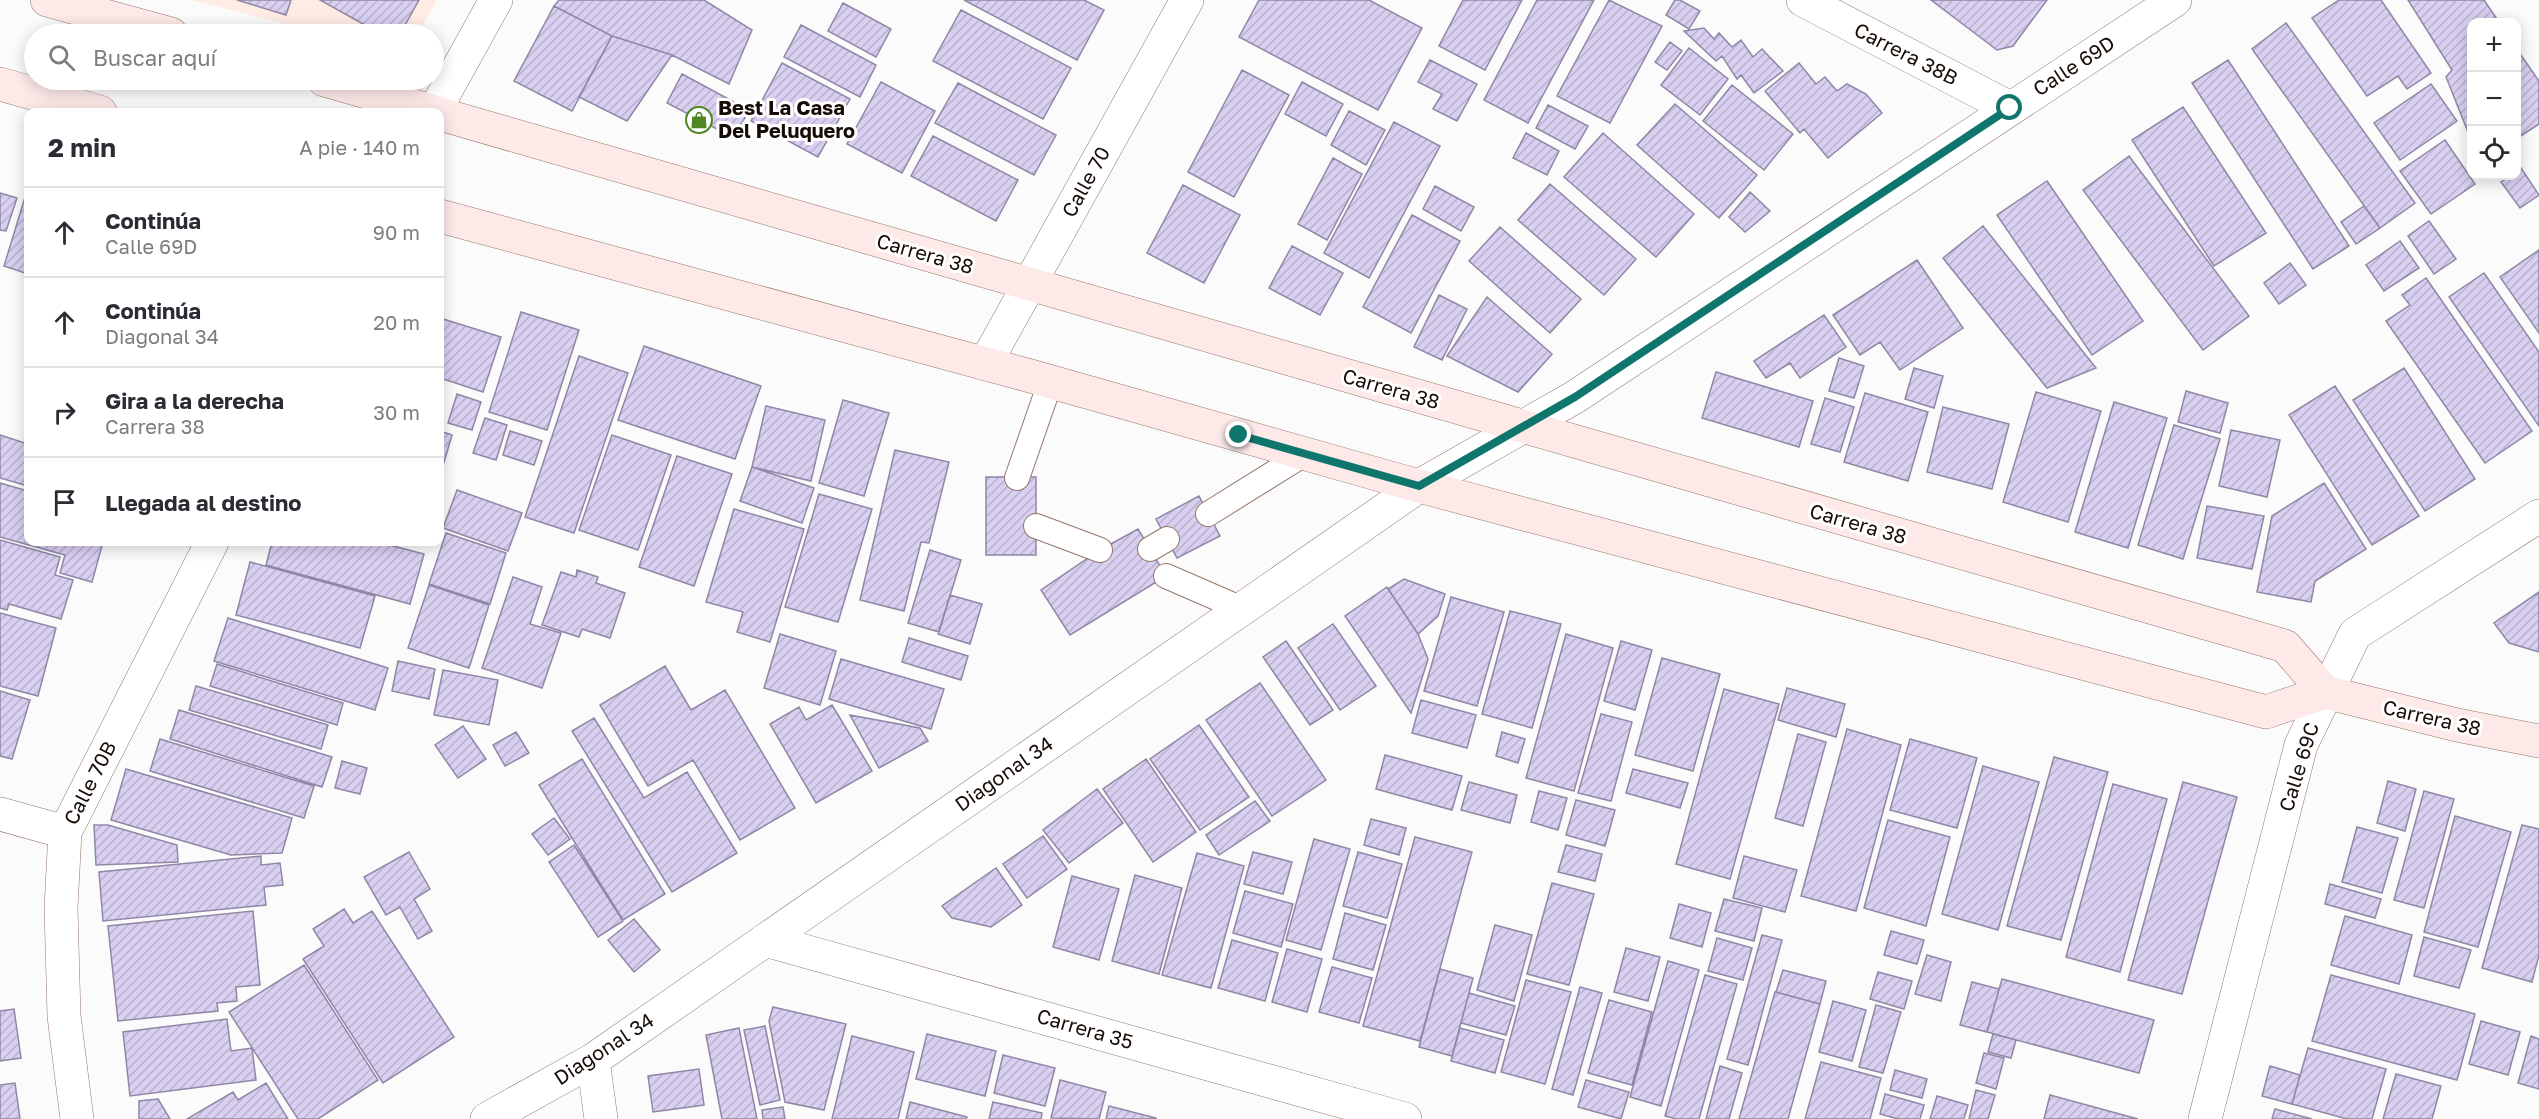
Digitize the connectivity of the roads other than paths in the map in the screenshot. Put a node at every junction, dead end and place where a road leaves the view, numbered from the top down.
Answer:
1 (47, 0) edge
2 (496, 0) edge
3 (1187, 0) edge
4 (1803, 0) edge
5 (2175, 0) edge
6 (135, 24) edge
7 (0, 84) edge
8 (358, 90) edge
9 (86, 108) edge
10 (419, 108) edge
11 (439, 108) edge
12 (2010, 108) junction
13 (444, 115) edge
14 (444, 217) edge
15 (1029, 283) junction
16 (984, 364) junction
17 (1050, 383) junction
18 (1520, 427) junction
19 (1306, 453) junction
20 (1017, 478) dead end
21 (1419, 486) junction
22 (1208, 514) dead end
23 (2539, 516) edge
24 (1036, 526) dead end
25 (210, 546) edge
26 (1100, 550) dead end
27 (1166, 576) dead end
28 (1242, 609) junction
29 (2325, 692) junction
30 (2539, 741) edge
31 (0, 814) edge
32 (65, 832) junction
33 (765, 940) junction
34 (593, 1060) junction
35 (77, 1119) edge
36 (487, 1119) edge
37 (600, 1119) edge
38 (1405, 1119) edge
39 (2205, 1119) edge

1 - 6 main road
2 - 11 street
3 - 15 street, Calle 70
4 - 12 street, Carrera 38B
5 - 12 street, Calle 69D
7 - 9 main road
8 - 10 main road, Carrera 38
12 - 18 street, Calle 69D
13 - 15 main road, Carrera 38
14 - 16 main road
15 - 16 street, Calle 70
15 - 18 main road, Carrera 38
16 - 17 main road
17 - 19 main road
17 - 20 lane
18 - 21 street, Diagonal 34
18 - 29 main road, Carrera 38
19 - 21 main road
19 - 22 lane
21 - 28 street, Diagonal 34
21 - 29 main road
23 - 29 street, Calle 69C
24 - 26 lane
25 - 32 street, Calle 70B
27 - 28 lane
28 - 33 street, Diagonal 34
29 - 30 main road, Carrera 38
29 - 39 street, Calle 69C
31 - 32 street
32 - 35 street, Calle 70B
33 - 34 street, Diagonal 34
33 - 38 street, Carrera 35
34 - 36 street, Diagonal 34
34 - 37 street

